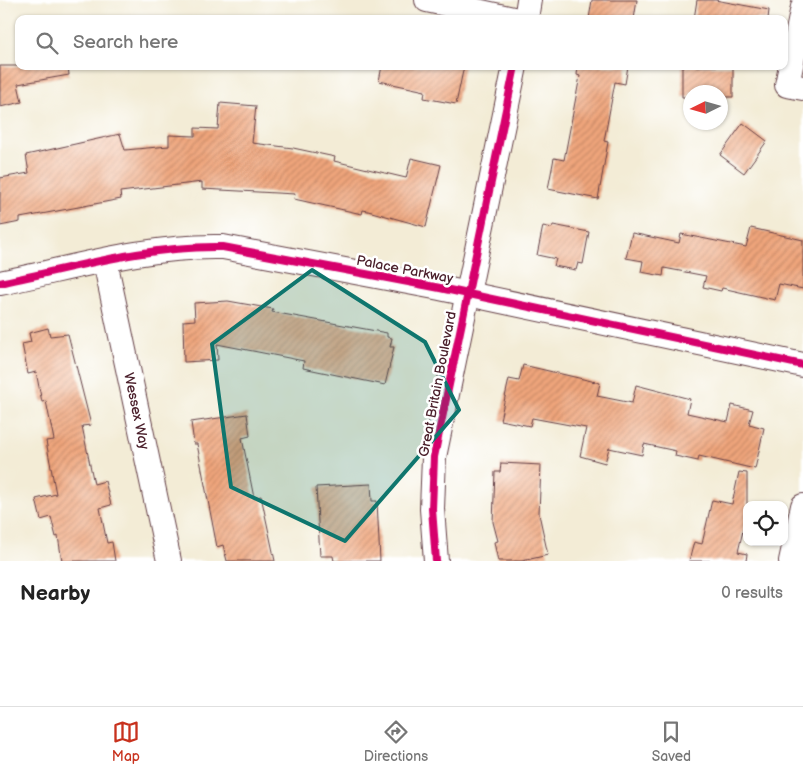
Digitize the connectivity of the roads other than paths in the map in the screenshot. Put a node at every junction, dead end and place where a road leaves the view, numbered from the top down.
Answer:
1 (427, 0) edge
2 (529, 0) edge
3 (803, 7) edge
4 (495, 15) edge
5 (527, 15) edge
6 (515, 70) edge
7 (803, 88) edge
8 (105, 261) junction
9 (0, 283) edge
10 (467, 294) junction
11 (803, 365) edge
12 (803, 506) edge
13 (169, 561) edge
14 (436, 561) edge
15 (791, 561) edge

1 - 4 street
2 - 5 street
3 - 7 street
6 - 10 street, Great Britain Boulevard
8 - 9 street, Palace Parkway
8 - 10 street, Palace Parkway
8 - 13 street, Wessex Way
10 - 11 street, Palace Parkway
10 - 14 street, Great Britain Boulevard
12 - 15 street

